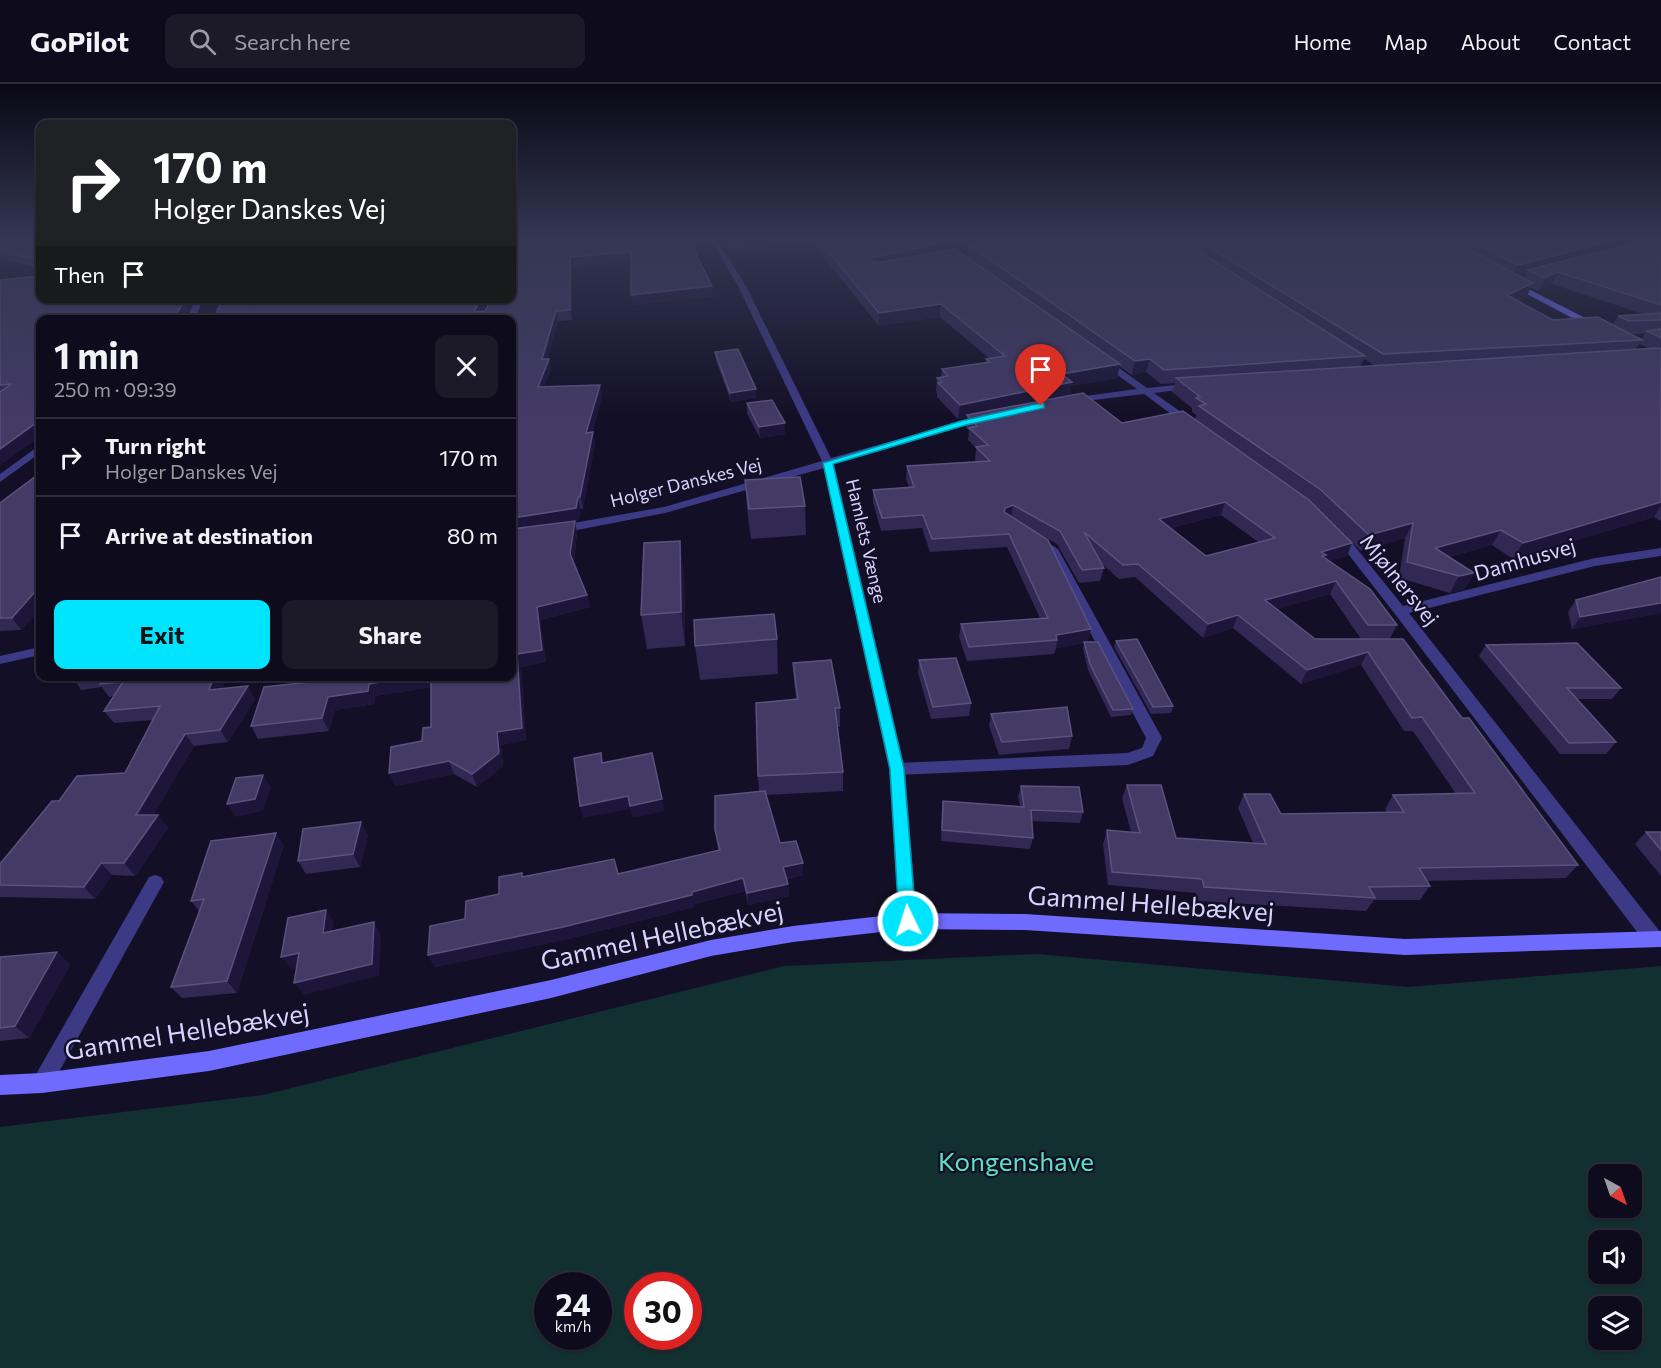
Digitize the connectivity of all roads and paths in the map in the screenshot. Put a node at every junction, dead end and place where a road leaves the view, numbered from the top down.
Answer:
1 (748, 298) edge
2 (1541, 298) edge
3 (1604, 331) edge
4 (1096, 356) edge
5 (1202, 384) edge
6 (1143, 390) junction
7 (1064, 402) edge
8 (997, 416) edge
9 (1202, 433) edge
10 (36, 451) edge
11 (828, 463) junction
12 (0, 479) edge
13 (1325, 524) edge
14 (546, 531) edge
15 (1027, 533) edge
16 (1661, 552) edge
17 (1400, 611) junction
18 (36, 652) edge
19 (0, 660) edge
20 (897, 769) junction
21 (155, 882) dead end
22 (908, 921) junction
23 (1658, 939) edge
24 (42, 1083) junction
25 (0, 1085) edge

1 - 11 street, Hamlets Vænge
2 - 3 main road
4 - 6 street
5 - 6 street
6 - 7 street
6 - 9 street
8 - 11 street, Holger Danskes Vej
10 - 12 street
11 - 14 street, Holger Danskes Vej
11 - 20 street, Hamlets Vænge
13 - 17 street, Mjølnersvej
15 - 20 street
16 - 17 street, Damhusvej
17 - 23 street, Mjølnersvej
18 - 19 street
20 - 22 street, Hamlets Vænge
21 - 24 street, Gammel Hellebækvej
22 - 23 main road, Gammel Hellebækvej
22 - 24 main road, Gammel Hellebækvej
24 - 25 main road, Gammel Hellebækvej

